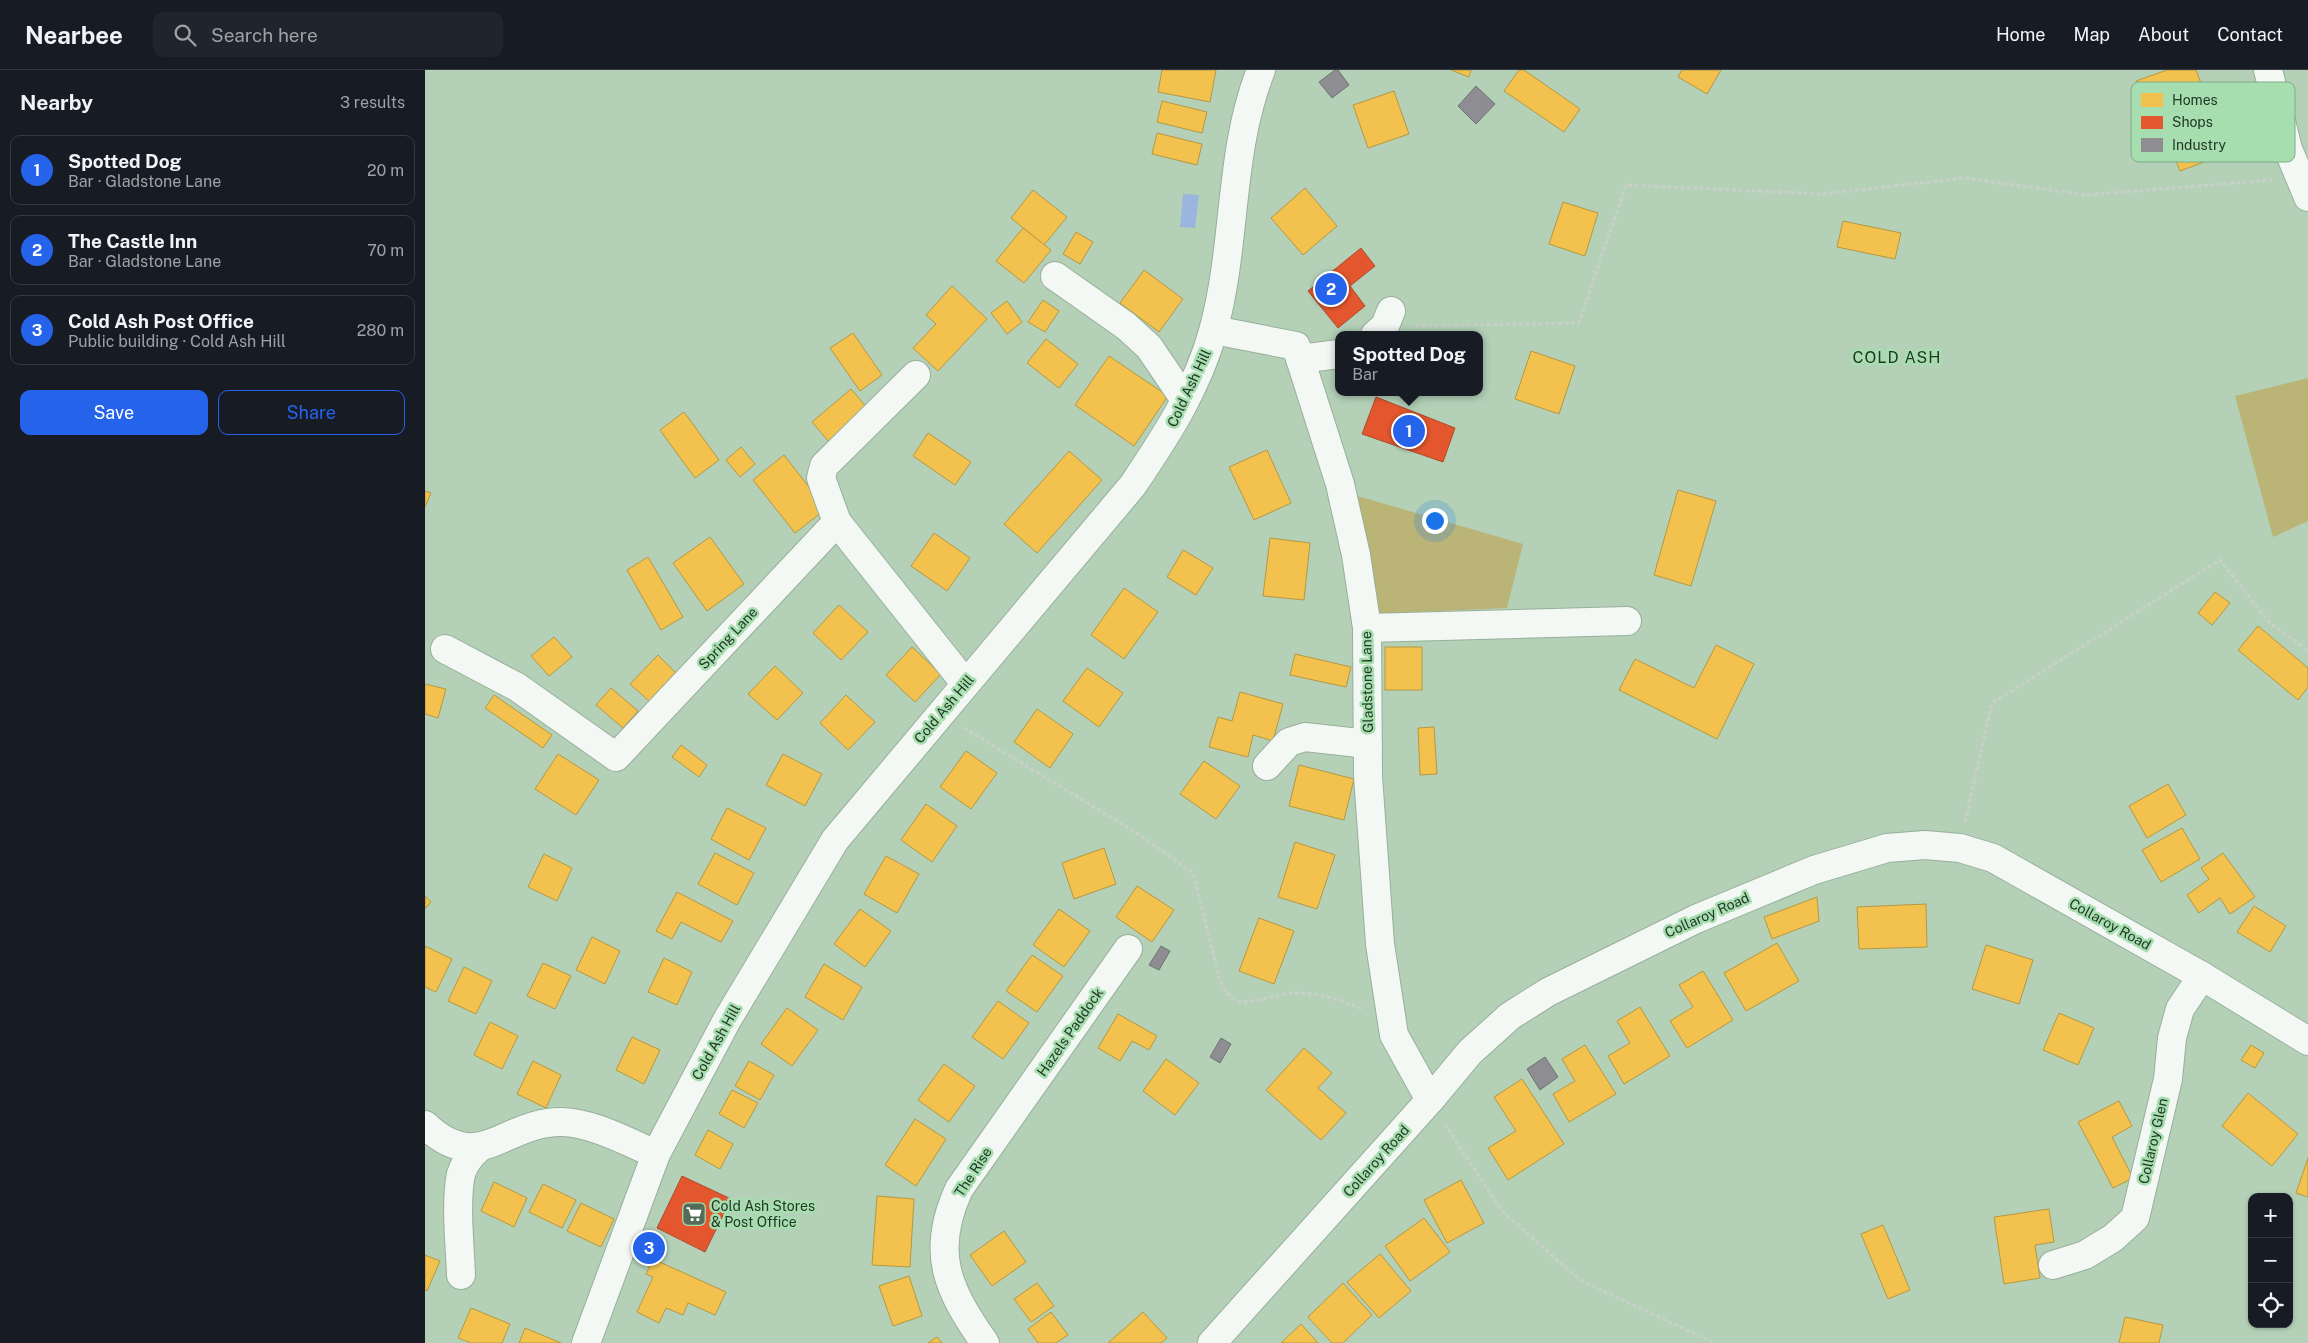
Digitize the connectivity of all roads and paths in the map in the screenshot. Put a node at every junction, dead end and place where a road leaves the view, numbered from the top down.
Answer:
1 (1261, 70) edge
2 (2293, 162) edge
3 (2304, 187) edge
4 (1055, 276) dead end
5 (1383, 324) edge
6 (1214, 330) junction
7 (1335, 355) edge
8 (1300, 359) junction
9 (916, 375) dead end
10 (1185, 400) junction
11 (837, 522) junction
12 (1627, 621) dead end
13 (1367, 628) junction
14 (445, 649) dead end
15 (2308, 651) edge
16 (965, 683) junction
17 (940, 713) junction
18 (1368, 744) junction
19 (1267, 766) dead end
20 (1960, 848) junction
21 (1128, 949) dead end
22 (2202, 976) junction
23 (1391, 1020) junction
24 (2308, 1042) edge
25 (1430, 1100) junction
26 (1012, 1114) joint
27 (425, 1125) edge
28 (478, 1148) junction
29 (656, 1154) junction
30 (2053, 1265) dead end
31 (461, 1275) dead end
32 (586, 1343) edge
33 (985, 1343) edge
34 (1212, 1343) edge
35 (1713, 1343) edge

1 - 6 street, Cold Ash Hill
2 - 3 street
3 - 5 path
4 - 10 street
6 - 8 street, Gladstone Lane
6 - 10 street, Cold Ash Hill
7 - 8 street
8 - 13 street, Gladstone Lane
9 - 11 street
10 - 16 street, Cold Ash Hill
11 - 14 street, Spring Lane
11 - 16 street
12 - 13 street
13 - 18 street, Gladstone Lane
15 - 20 path
16 - 17 street, Cold Ash Hill
17 - 23 path
17 - 29 street, Cold Ash Hill
18 - 19 street
18 - 23 street, Gladstone Lane
20 - 22 street, Collaroy Road
20 - 25 street, Collaroy Road
21 - 26 street, Hazels Paddock
22 - 24 street, Collaroy Road
22 - 30 street, Collaroy Glen
23 - 25 street, Gladstone Lane
25 - 34 street, Collaroy Road
25 - 35 path
26 - 33 street, The Rise
27 - 28 street
28 - 29 street
28 - 31 street
29 - 32 street, Cold Ash Hill

